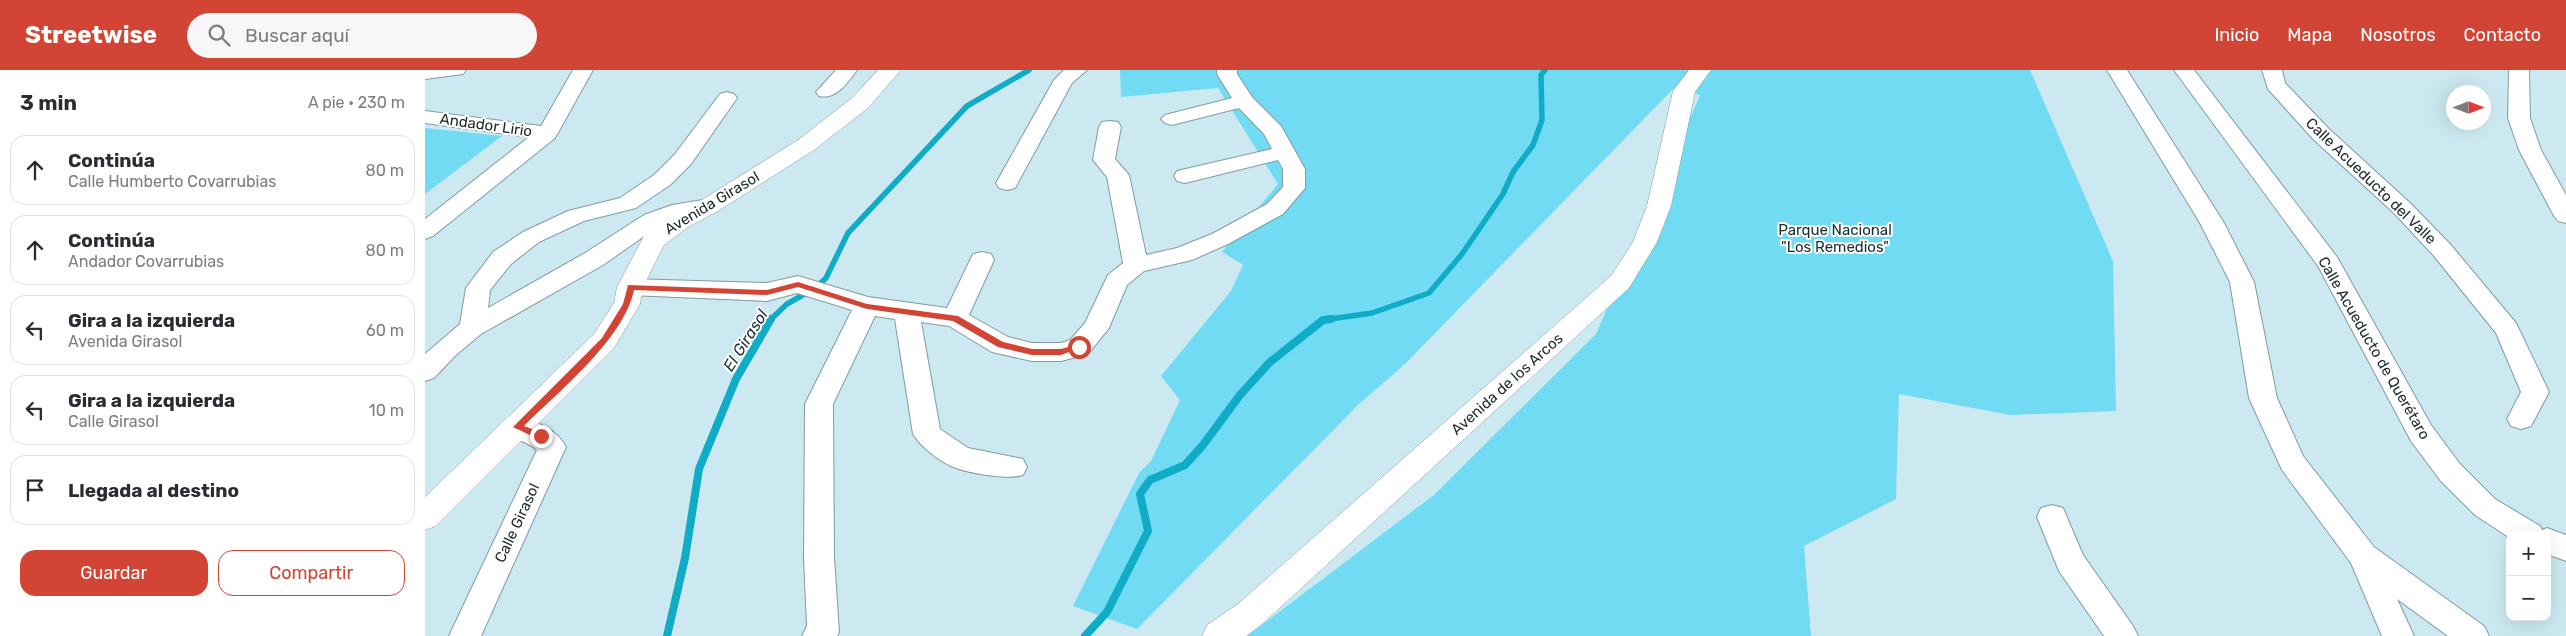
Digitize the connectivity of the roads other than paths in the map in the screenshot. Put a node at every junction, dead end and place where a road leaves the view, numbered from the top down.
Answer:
1 (456, 70) edge
2 (583, 70) edge
3 (847, 70) edge
4 (890, 70) edge
5 (1077, 70) edge
6 (1227, 70) edge
7 (1700, 70) edge
8 (2117, 70) edge
9 (2184, 70) edge
10 (2272, 70) edge
11 (2519, 70) edge
12 (425, 72) edge
13 (826, 92) dead end
14 (727, 98) dead end
15 (1244, 101) junction
16 (425, 117) edge
17 (1172, 119) dead end
18 (1110, 127) dead end
19 (547, 133) junction
20 (1285, 152) junction
21 (1185, 176) dead end
22 (1007, 183) dead end
23 (709, 206) junction
24 (2566, 216) edge
25 (425, 231) edge
26 (982, 260) dead end
27 (1136, 265) junction
28 (630, 287) junction
29 (867, 306) junction
30 (906, 311) junction
31 (955, 318) junction
32 (471, 328) junction
33 (425, 371) edge
34 (2521, 419) dead end
35 (517, 427) junction
36 (1013, 467) dead end
37 (425, 517) edge
38 (2052, 517) dead end
39 (2523, 531) edge
40 (2551, 542) edge
41 (2566, 548) edge
42 (2363, 556) junction
43 (820, 634) edge
44 (465, 636) edge
45 (1219, 636) edge
46 (2122, 636) edge
47 (2398, 636) edge
48 (2473, 636) edge

1 - 12 street
2 - 19 street
3 - 13 street
4 - 23 main road, Avenida Girasol
5 - 22 street
6 - 15 street
7 - 45 main road, Avenida de los Arcos
8 - 42 street
9 - 39 street, Calle Acueducto de Querétaro
10 - 34 street, Calle Acueducto del Valle
11 - 24 street
14 - 32 street
15 - 17 street
15 - 20 street
16 - 19 street, Andador Lirio
18 - 27 street
19 - 25 street
20 - 21 street
20 - 27 street
23 - 28 main road, Avenida Girasol
23 - 32 street
26 - 31 street
27 - 31 street
28 - 29 street
28 - 35 main road, Avenida Girasol
29 - 30 street
29 - 43 street
30 - 31 street
30 - 36 street
32 - 33 street
35 - 37 main road, Avenida Girasol
35 - 44 street, Calle Girasol
38 - 46 street
40 - 41 street
42 - 47 street
42 - 48 street

